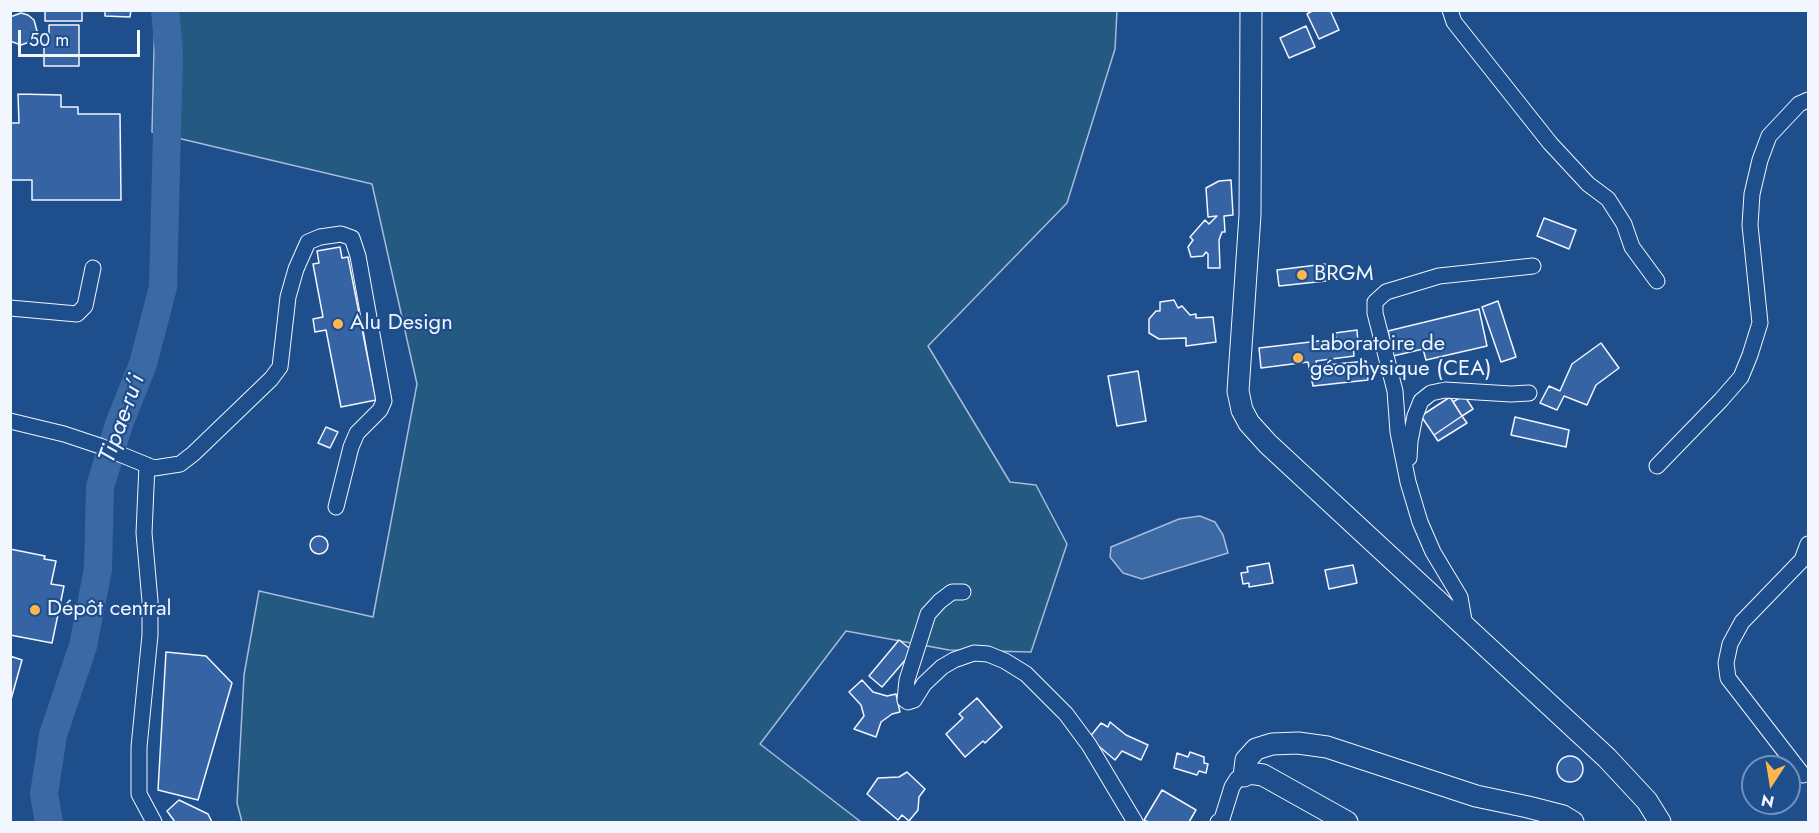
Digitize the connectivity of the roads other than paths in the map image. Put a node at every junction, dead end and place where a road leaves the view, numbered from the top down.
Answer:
1 (1251, 10) edge
2 (1450, 10) edge
3 (1809, 100) edge
4 (1533, 266) dead end
5 (93, 268) dead end
6 (1657, 281) dead end
7 (10, 308) edge
8 (1529, 393) dead end
9 (10, 421) edge
10 (140, 462) junction
11 (1657, 466) dead end
12 (1408, 482) junction
13 (336, 507) dead end
14 (1809, 544) edge
15 (963, 592) dead end
16 (1465, 626) junction
17 (1803, 775) dead end
18 (1244, 776) junction
19 (1568, 820) edge
20 (1221, 821) edge
21 (153, 822) edge
22 (1135, 822) edge
23 (1347, 822) edge
24 (1660, 822) edge

1 - 16 street
2 - 6 street
3 - 11 street
4 - 12 street
5 - 7 street
8 - 12 street
9 - 10 street
10 - 13 street
10 - 21 street
12 - 16 street
14 - 17 street
15 - 22 street
16 - 24 street
18 - 19 street
18 - 20 street
18 - 23 street

